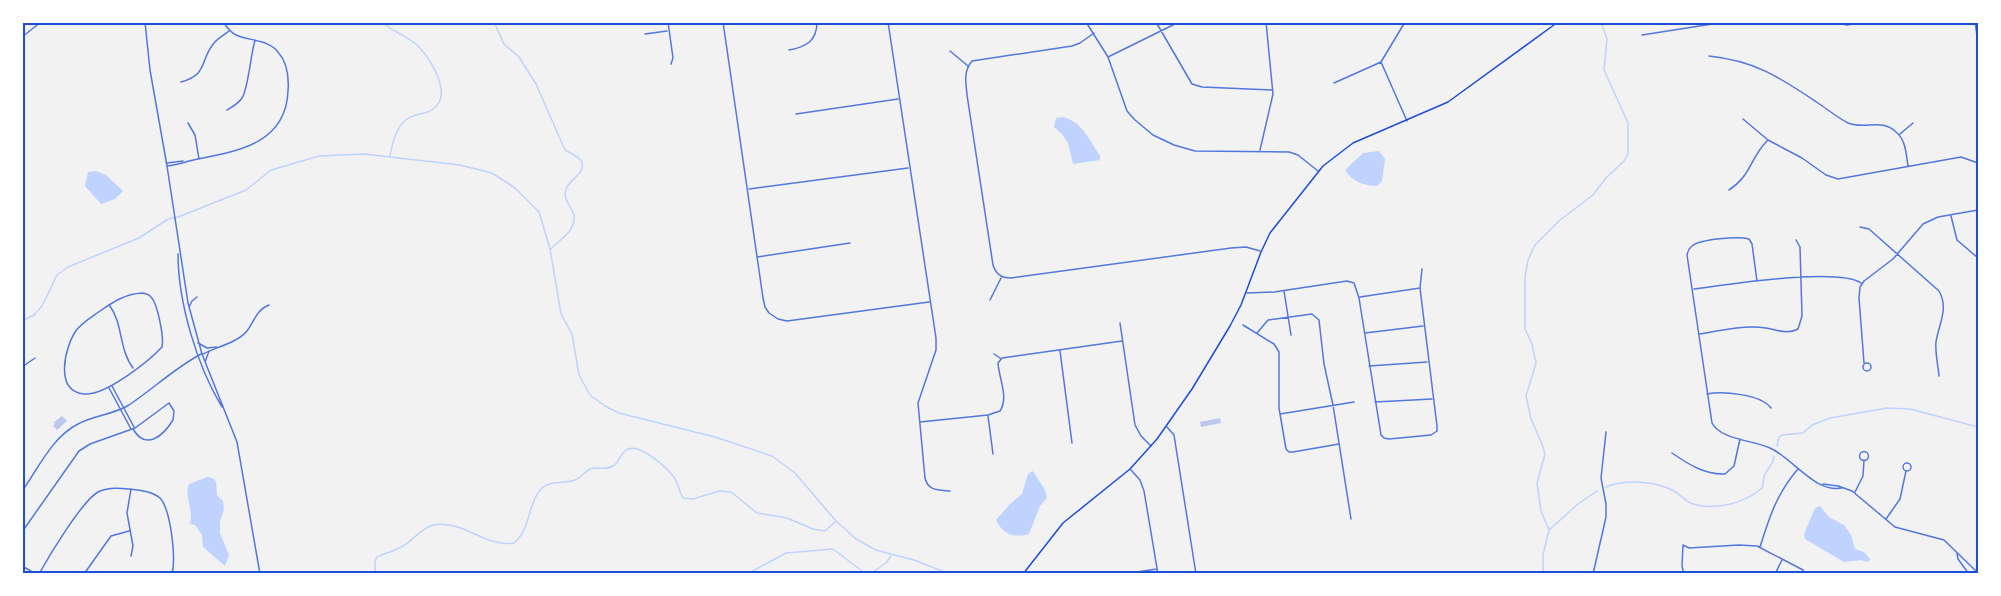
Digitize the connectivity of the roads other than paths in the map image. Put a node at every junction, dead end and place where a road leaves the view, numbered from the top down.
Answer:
1 (41, 22) edge
2 (145, 22) edge
3 (223, 22) edge
4 (668, 22) edge
5 (723, 22) edge
6 (817, 22) edge
7 (888, 22) edge
8 (1086, 22) edge
9 (1156, 22) edge
10 (1179, 22) edge
11 (1266, 22) edge
12 (1405, 22) edge
13 (1412, 22) edge
14 (1433, 22) edge
15 (1558, 22) edge
16 (1725, 22) edge
17 (1834, 22) edge
18 (1867, 22) edge
19 (1975, 22) edge
20 (1700, 24) edge
21 (230, 30) junction
22 (669, 30) junction
23 (1161, 32) junction
24 (1094, 33) junction
25 (645, 34) dead end
26 (1642, 35) dead end
27 (22, 37) edge
28 (255, 40) junction
29 (1978, 43) edge
30 (789, 50) dead end
31 (950, 51) dead end
32 (1709, 56) dead end
33 (1108, 57) junction
34 (1382, 62) junction
35 (671, 64) dead end
36 (969, 66) junction
37 (181, 82) dead end
38 (1334, 83) dead end
39 (1273, 90) junction
40 (899, 99) junction
41 (227, 110) dead end
42 (796, 114) dead end
43 (1743, 119) dead end
44 (1407, 120) junction
45 (188, 123) dead end
46 (1913, 123) dead end
47 (1899, 135) junction
48 (1768, 140) junction
49 (1260, 151) junction
50 (1978, 158) edge
51 (199, 159) junction
52 (184, 162) junction
53 (166, 163) junction
54 (1978, 163) edge
55 (167, 166) junction
56 (909, 167) junction
57 (1908, 167) junction
58 (1319, 171) junction
59 (748, 189) junction
60 (1729, 190) dead end
61 (1978, 210) edge
62 (1950, 214) junction
63 (1860, 227) dead end
64 (1796, 240) dead end
65 (850, 243) dead end
66 (178, 249) junction
67 (1261, 252) junction
68 (1897, 254) junction
69 (756, 257) junction
70 (1978, 258) edge
71 (1422, 269) dead end
72 (1002, 277) junction
73 (1801, 278) junction
74 (1757, 281) junction
75 (1862, 283) junction
76 (1420, 288) junction
77 (1693, 289) junction
78 (1284, 290) junction
79 (1246, 293) junction
80 (197, 297) dead end
81 (1359, 298) junction
82 (990, 300) dead end
83 (930, 302) junction
84 (109, 305) junction
85 (269, 305) dead end
86 (189, 308) junction
87 (1287, 316) junction
88 (1120, 322) dead end
89 (1243, 325) dead end
90 (1424, 326) junction
91 (1257, 333) junction
92 (1363, 333) junction
93 (1698, 334) junction
94 (1291, 335) dead end
95 (1122, 341) junction
96 (198, 343) junction
97 (217, 347) junction
98 (197, 349) junction
99 (1060, 350) junction
100 (209, 351) junction
101 (994, 354) dead end
102 (200, 355) junction
103 (35, 358) dead end
104 (194, 358) junction
105 (1000, 359) junction
106 (1428, 362) junction
107 (205, 363) junction
108 (1864, 363) dead end
109 (1369, 366) junction
110 (22, 367) edge
111 (134, 369) junction
112 (1939, 376) dead end
113 (112, 386) junction
114 (108, 388) junction
115 (1707, 394) junction
116 (1433, 399) junction
117 (1354, 402) dead end
118 (1375, 402) junction
119 (22, 404) edge
120 (1333, 405) junction
121 (24, 408) dead end
122 (124, 408) junction
123 (1771, 408) dead end
124 (120, 410) junction
125 (225, 410) junction
126 (1280, 414) junction
127 (988, 415) junction
128 (920, 422) junction
129 (1166, 426) junction
130 (133, 429) junction
131 (1606, 432) dead end
132 (1740, 438) junction
133 (1072, 442) dead end
134 (1340, 444) junction
135 (1151, 446) junction
136 (1672, 453) dead end
137 (993, 454) dead end
138 (1864, 460) dead end
139 (1798, 468) junction
140 (1131, 470) junction
141 (1906, 471) dead end
142 (131, 489) junction
143 (950, 490) dead end
144 (22, 491) edge
145 (1854, 493) junction
146 (1351, 519) dead end
147 (1885, 520) junction
148 (129, 531) junction
149 (22, 532) edge
150 (1760, 547) junction
151 (1957, 554) junction
152 (131, 556) dead end
153 (1783, 559) junction
154 (22, 566) edge
155 (1158, 569) junction
156 (1976, 572) edge
157 (38, 573) edge
158 (84, 573) edge
159 (172, 573) edge
160 (260, 573) edge
161 (1023, 573) edge
162 (1123, 573) edge
163 (1158, 573) edge
164 (1196, 573) edge
165 (1593, 573) edge
166 (1684, 573) edge
167 (1775, 573) edge
168 (1805, 573) edge
169 (1969, 573) edge

1 - 27 street
2 - 53 street
3 - 21 street
4 - 22 street
5 - 59 street
6 - 30 street
7 - 40 street
8 - 24 street
9 - 23 street
10 - 23 street
11 - 39 street
12 - 34 street
13 - 14 street
15 - 44 main road
16 - 20 street
17 - 18 street
19 - 29 street
20 - 26 street
21 - 28 street
21 - 37 street
22 - 25 street
22 - 35 street
23 - 33 street
23 - 39 street
24 - 33 street
24 - 36 street
28 - 41 street
28 - 51 street
31 - 36 street
32 - 47 street
33 - 49 street
34 - 38 street
34 - 44 street
36 - 72 street
39 - 49 street
40 - 42 street
40 - 56 street
43 - 48 street
44 - 58 main road
45 - 51 street
46 - 47 street
47 - 57 street
48 - 57 street
48 - 60 street
49 - 58 street
50 - 54 street
51 - 52 street
52 - 53 street
52 - 55 street
53 - 55 street
54 - 57 street
55 - 66 street
56 - 59 street
56 - 83 street
58 - 67 main road
59 - 69 street
61 - 62 street
62 - 68 street
62 - 70 street
63 - 68 street
64 - 73 street
65 - 69 street
66 - 86 street
66 - 98 street
67 - 72 street
67 - 79 main road
68 - 75 street
68 - 112 street
69 - 83 street
71 - 76 street
72 - 82 street
73 - 74 street
73 - 75 street
73 - 93 street
74 - 77 street
74 - 77 street
75 - 108 street
76 - 81 street
76 - 90 street
77 - 93 street
78 - 79 street
78 - 81 street
78 - 87 street
79 - 129 main road
80 - 86 street
81 - 92 street
83 - 128 street
84 - 111 street
84 - 111 street
84 - 114 street
85 - 97 street
86 - 96 street
87 - 91 street
87 - 94 street
87 - 120 street
88 - 95 street
89 - 91 street
90 - 92 street
90 - 106 street
91 - 126 street
92 - 109 street
93 - 115 street
95 - 99 street
95 - 135 street
96 - 97 street
96 - 102 street
97 - 100 street
98 - 102 street
98 - 104 street
99 - 105 street
99 - 133 street
100 - 102 street
100 - 107 street
101 - 105 street
102 - 104 street
102 - 107 street
102 - 125 street
103 - 110 street
104 - 122 street
105 - 127 street
106 - 109 street
106 - 116 street
107 - 125 street
109 - 118 street
111 - 113 street
113 - 114 street
113 - 122 street
114 - 124 street
115 - 123 street
115 - 132 street
116 - 118 street
116 - 118 street
117 - 120 street
119 - 121 street
120 - 126 street
120 - 134 street
122 - 124 street
122 - 130 street
124 - 130 street
124 - 144 street
125 - 160 street
126 - 134 street
127 - 128 street
127 - 137 street
128 - 143 street
129 - 135 main road
129 - 164 street
130 - 130 street
130 - 149 street
131 - 165 street
132 - 136 street
132 - 139 street
134 - 146 street
135 - 140 main road
138 - 145 street
139 - 145 street
139 - 150 street
140 - 155 street
140 - 161 main road
141 - 147 street
142 - 148 street
142 - 157 street
142 - 159 street
145 - 147 street
147 - 151 street
148 - 152 street
148 - 158 street
150 - 153 street
150 - 166 street
151 - 156 street
151 - 169 street
153 - 167 street
153 - 168 street
154 - 157 street
155 - 162 street
155 - 163 street

